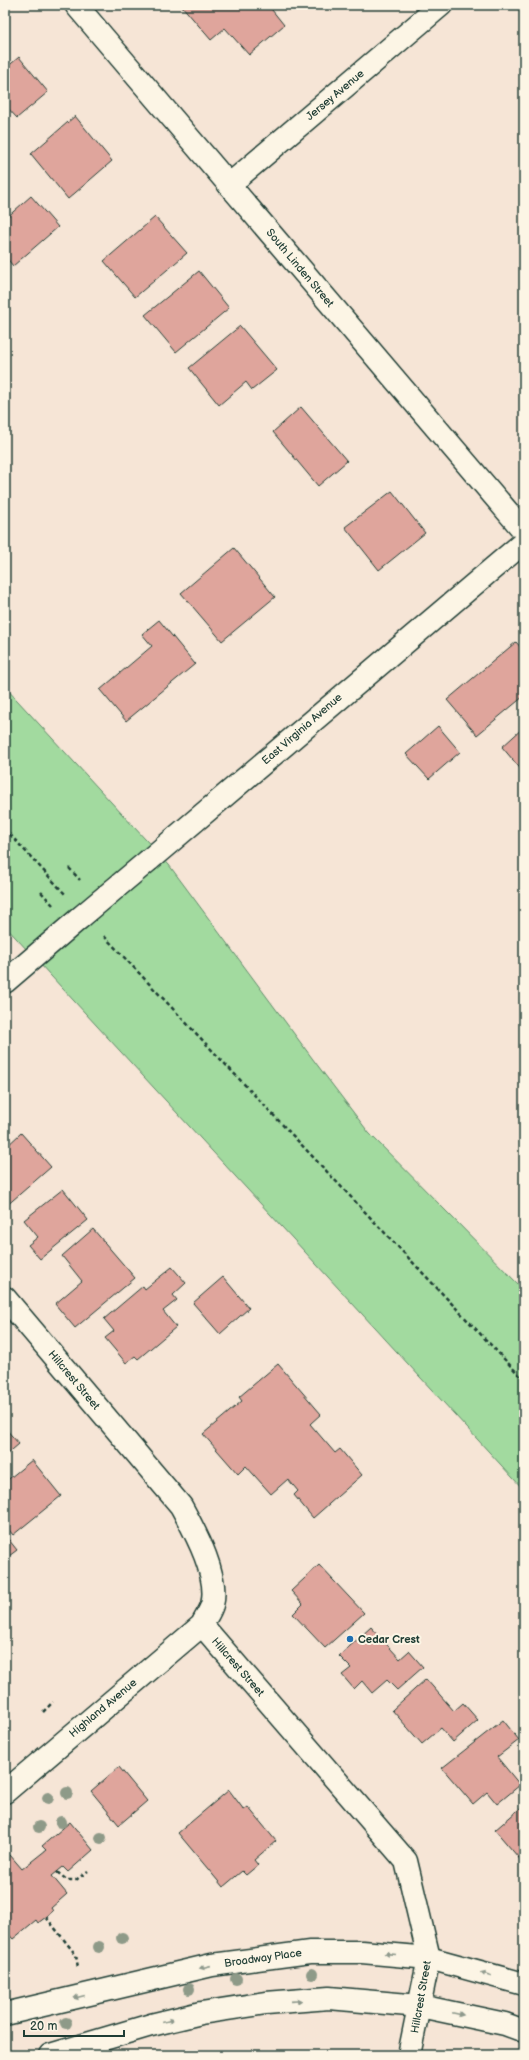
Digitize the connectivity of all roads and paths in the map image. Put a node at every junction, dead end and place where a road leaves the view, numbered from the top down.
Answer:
1 (76, 5) edge
2 (441, 5) edge
3 (229, 185) junction
4 (524, 531) edge
5 (524, 542) edge
6 (5, 829) edge
7 (69, 868) dead end
8 (83, 883) dead end
9 (41, 892) dead end
10 (68, 897) dead end
11 (56, 907) dead end
12 (101, 932) dead end
13 (7, 980) edge
14 (5, 1298) edge
15 (524, 1380) edge
16 (202, 1625) junction
17 (53, 1702) dead end
18 (43, 1712) dead end
19 (5, 1792) edge
20 (88, 1871) dead end
21 (57, 1872) dead end
22 (46, 1917) dead end
23 (429, 1958) junction
24 (524, 1984) edge
25 (83, 1996) junction
26 (420, 2006) junction
27 (5, 2014) edge
28 (524, 2031) edge
29 (50, 2055) edge
30 (409, 2055) edge

1 - 3 street, South Linden Street
2 - 3 street, Jersey Avenue
3 - 4 street, South Linden Street
5 - 13 street, East Virginia Avenue, bridge
6 - 10 path
7 - 8 path
9 - 11 path
12 - 15 path
14 - 16 street, Hillcrest Street
16 - 19 street, Highland Avenue
16 - 23 street, Hillcrest Street
17 - 18 path
20 - 21 path
22 - 25 path
24 -> 23 street, Broadway Place
23 -> 25 street, Broadway Place
23 - 26 street, Hillcrest Street
25 -> 27 street, Broadway Place
26 -> 28 street
29 -> 26 street
26 - 30 street, Hillcrest Street

